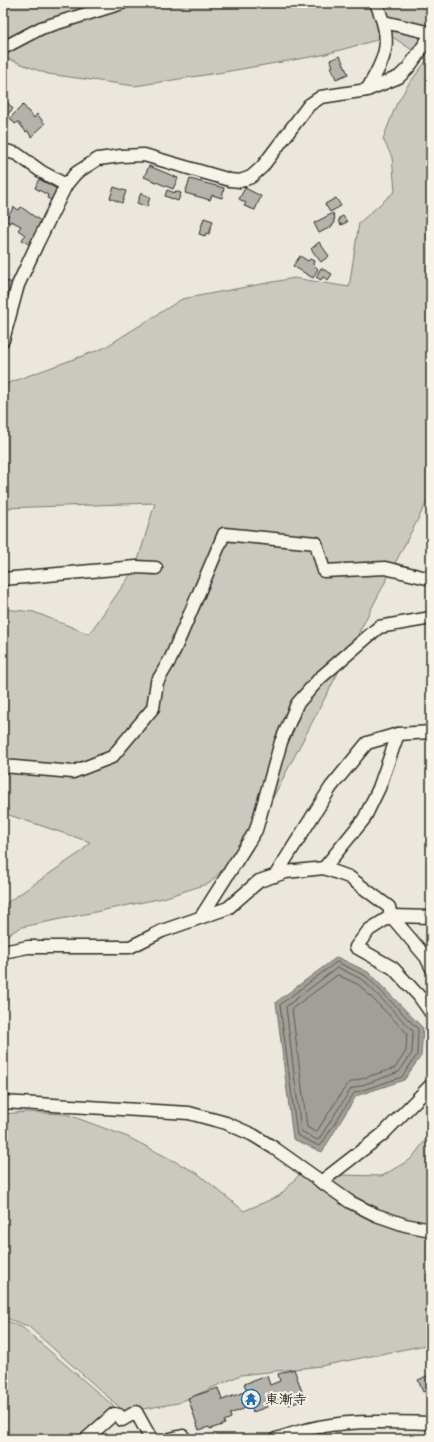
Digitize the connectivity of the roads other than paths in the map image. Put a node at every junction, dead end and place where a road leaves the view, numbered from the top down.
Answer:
1 (122, 3) edge
2 (376, 3) edge
3 (384, 22) junction
4 (431, 34) edge
5 (3, 48) edge
6 (367, 90) junction
7 (3, 150) edge
8 (66, 185) junction
9 (3, 340) edge
10 (156, 568) dead end
11 (3, 579) edge
12 (431, 579) edge
13 (431, 618) edge
14 (431, 732) edge
15 (398, 734) junction
16 (3, 766) edge
17 (324, 868) junction
18 (275, 876) junction
19 (391, 916) junction
20 (201, 917) junction
21 (431, 917) edge
22 (3, 952) edge
23 (431, 967) edge
24 (430, 1010) edge
25 (431, 1084) edge
26 (3, 1102) edge
27 (321, 1182) junction
28 (431, 1230) edge
29 (431, 1423) edge
30 (86, 1439) edge
31 (151, 1439) edge
32 (170, 1439) edge
33 (183, 1439) edge
34 (276, 1439) edge

1 - 5 street
2 - 3 street
3 - 4 street
3 - 6 street
4 - 6 street
6 - 8 street
7 - 8 street
8 - 9 street
10 - 11 street
12 - 16 street
13 - 20 street
14 - 15 street
15 - 17 street
15 - 18 street
17 - 18 street
17 - 19 street
18 - 20 street
19 - 21 street
19 - 23 street
19 - 24 street
20 - 22 street
25 - 27 street
26 - 27 street
27 - 28 street
29 - 34 street
30 - 31 street
32 - 33 street

